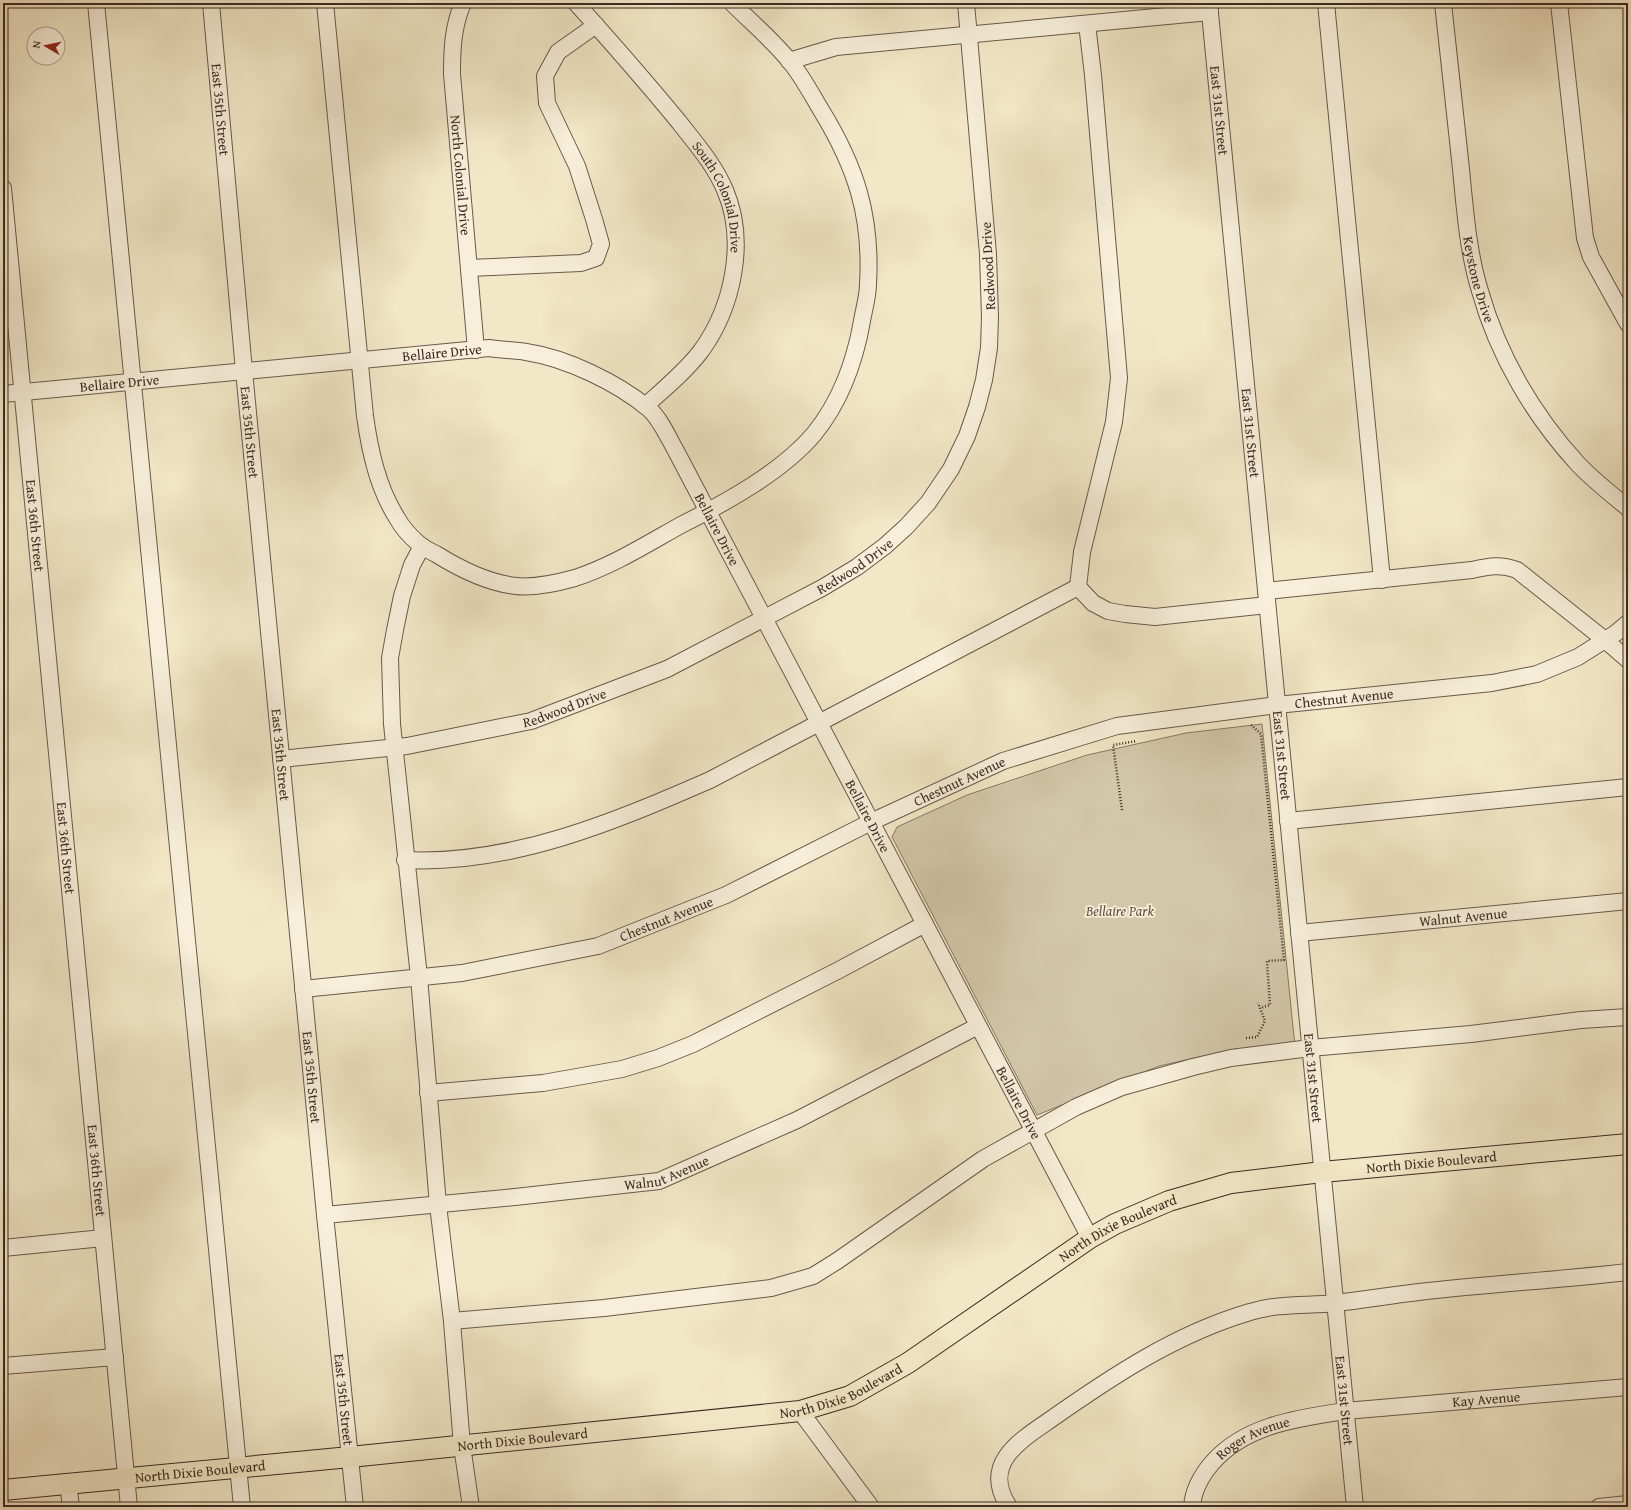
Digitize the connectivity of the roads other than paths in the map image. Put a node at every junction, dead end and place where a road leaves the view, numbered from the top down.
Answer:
1 (96, 3) edge
2 (212, 3) edge
3 (325, 3) edge
4 (463, 3) edge
5 (576, 3) edge
6 (732, 3) edge
7 (966, 3) edge
8 (1326, 3) edge
9 (1443, 3) edge
10 (1559, 3) edge
11 (1210, 8) edge
12 (1086, 24) junction
13 (596, 25) junction
14 (969, 35) junction
15 (789, 61) junction
16 (3, 188) edge
17 (469, 268) junction
18 (1628, 324) edge
19 (476, 350) junction
20 (359, 360) junction
21 (244, 371) junction
22 (132, 382) junction
23 (23, 392) junction
24 (3, 394) edge
25 (645, 406) junction
26 (1628, 508) edge
27 (708, 511) junction
28 (422, 546) junction
29 (1382, 580) junction
30 (1078, 588) junction
31 (1267, 598) junction
32 (764, 618) junction
33 (1628, 623) edge
34 (1605, 640) junction
35 (1628, 660) edge
36 (1277, 705) junction
37 (819, 722) junction
38 (394, 748) junction
39 (281, 759) junction
40 (1628, 787) edge
41 (871, 822) junction
42 (1288, 822) junction
43 (405, 860) junction
44 (1628, 901) edge
45 (925, 924) junction
46 (1299, 933) junction
47 (418, 978) junction
48 (303, 989) junction
49 (1628, 1017) edge
50 (978, 1026) junction
51 (1310, 1048) junction
52 (428, 1094) junction
53 (1033, 1131) junction
54 (1628, 1144) edge
55 (1322, 1172) junction
56 (438, 1205) junction
57 (325, 1215) junction
58 (103, 1238) junction
59 (1090, 1238) junction
60 (3, 1248) edge
61 (1628, 1272) edge
62 (1335, 1303) junction
63 (452, 1322) junction
64 (115, 1357) junction
65 (3, 1366) edge
66 (1628, 1387) edge
67 (800, 1411) junction
68 (1345, 1412) junction
69 (462, 1446) junction
70 (350, 1457) junction
71 (238, 1467) junction
72 (126, 1477) junction
73 (68, 1483) junction
74 (3, 1490) edge
75 (1628, 1504) edge
76 (71, 1507) edge
77 (129, 1507) edge
78 (242, 1507) edge
79 (355, 1507) edge
80 (471, 1507) edge
81 (871, 1507) edge
82 (1009, 1507) edge
83 (1192, 1507) edge
84 (1355, 1507) edge
85 (1599, 1507) edge

1 - 22 street
2 - 21 street, East 35th Street
3 - 20 street
4 - 17 street, North Colonial Drive
5 - 13 street, South Colonial Drive
6 - 15 street
7 - 14 street, Redwood Drive
8 - 29 street
9 - 26 street, Keystone Drive
10 - 18 street
11 - 12 street
11 - 31 street, East 31st Street
12 - 14 street
12 - 30 street
13 - 17 street
13 - 25 street, South Colonial Drive
14 - 15 street
14 - 32 street, Redwood Drive
15 - 27 street
16 - 23 street, East 36th Street
17 - 19 street, North Colonial Drive
19 - 20 street, Bellaire Drive
19 - 25 street, Bellaire Drive
20 - 21 street, Bellaire Drive
20 - 28 street
21 - 22 street, Bellaire Drive
21 - 39 street, East 35th Street
22 - 23 street, Bellaire Drive
22 - 71 street
23 - 24 street, Bellaire Drive
23 - 58 street, East 36th Street
25 - 27 street, Bellaire Drive
27 - 28 street
27 - 32 street, Bellaire Drive
28 - 38 street
29 - 31 street
29 - 34 street
30 - 31 street
30 - 37 street
31 - 36 street, East 31st Street
32 - 37 street, Bellaire Drive
32 - 38 street, Redwood Drive
33 - 34 street, Chestnut Avenue
34 - 35 street
34 - 36 street, Chestnut Avenue
36 - 41 street, Chestnut Avenue
36 - 42 street, East 31st Street
37 - 41 street, Bellaire Drive
37 - 43 street
38 - 39 street, Redwood Drive
38 - 43 street
39 - 48 street, East 35th Street
40 - 42 street
41 - 45 street, Bellaire Drive
41 - 47 street, Chestnut Avenue
42 - 46 street, East 31st Street
43 - 47 street
44 - 46 street, Walnut Avenue
45 - 50 street, Bellaire Drive
45 - 52 street
46 - 51 street, East 31st Street
47 - 48 street, Chestnut Avenue
47 - 52 street
48 - 57 street, East 35th Street
49 - 51 street
50 - 53 street, Bellaire Drive
50 - 56 street, Walnut Avenue
51 - 53 street
51 - 55 street, East 31st Street
52 - 56 street
53 - 59 street, Bellaire Drive
53 - 63 street
54 - 55 main road, North Dixie Boulevard
55 - 59 main road, North Dixie Boulevard
55 - 62 street, East 31st Street
56 - 57 street, Walnut Avenue
56 - 63 street
57 - 70 street, East 35th Street
58 - 60 street
58 - 64 street, East 36th Street
59 - 67 main road, North Dixie Boulevard
61 - 62 street
62 - 68 street, East 31st Street
62 - 82 street
63 - 69 street
64 - 65 street
64 - 72 street, East 36th Street
66 - 68 street, Kay Avenue
67 - 69 main road, North Dixie Boulevard
67 - 81 street
68 - 83 street, Roger Avenue
68 - 84 street, East 31st Street
69 - 70 main road, North Dixie Boulevard
69 - 80 street
70 - 71 main road, North Dixie Boulevard
70 - 79 street, East 35th Street
71 - 72 main road, North Dixie Boulevard
71 - 78 street
72 - 73 main road, North Dixie Boulevard
72 - 77 street, East 36th Street
73 - 74 main road, North Dixie Boulevard
73 - 76 street
75 - 85 street

